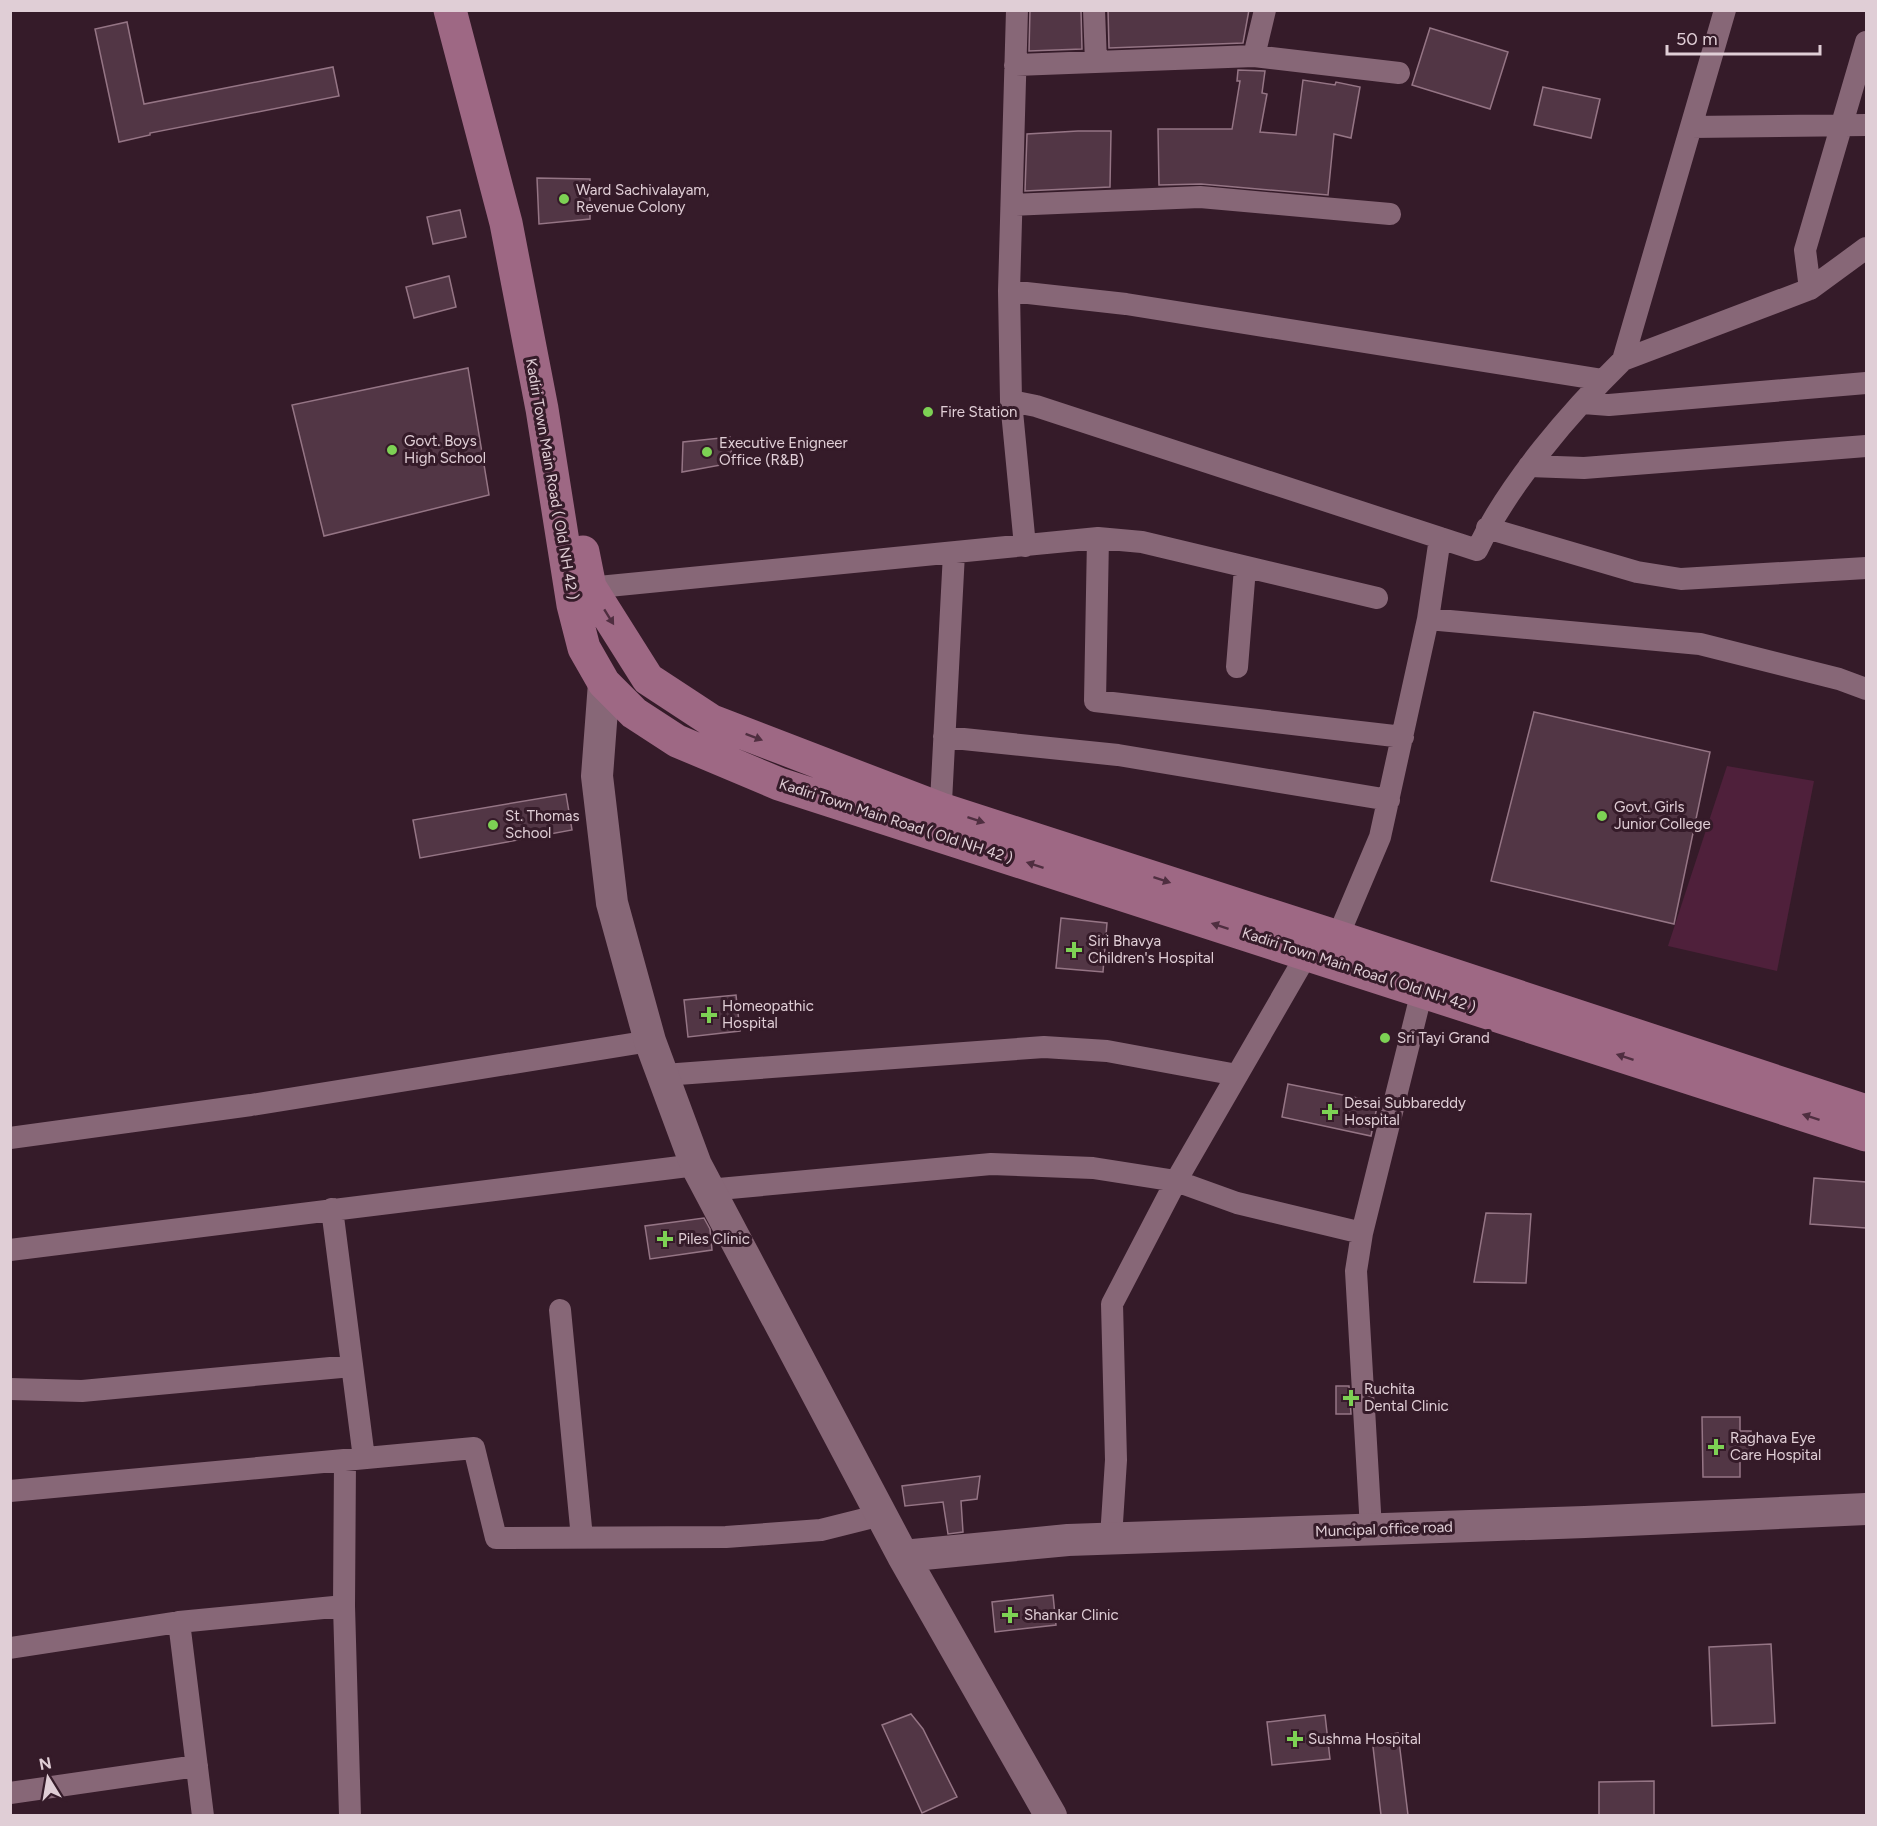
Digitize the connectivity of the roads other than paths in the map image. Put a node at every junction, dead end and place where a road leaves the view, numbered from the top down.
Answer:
1 (450, 10) edge
2 (466, 10) edge
3 (1017, 10) edge
4 (1094, 10) edge
5 (1265, 10) edge
6 (1725, 10) edge
7 (1866, 42) edge
8 (1254, 56) junction
9 (1096, 62) junction
10 (1015, 65) junction
11 (1399, 73) dead end
12 (1842, 125) junction
13 (1866, 125) edge
14 (1691, 127) junction
15 (1012, 205) junction
16 (1390, 214) dead end
17 (1866, 248) edge
18 (1810, 289) junction
19 (1009, 291) junction
20 (1623, 360) junction
21 (1603, 380) junction
22 (1866, 383) edge
23 (1011, 401) junction
24 (1583, 403) junction
25 (1866, 446) edge
26 (1529, 466) junction
27 (1487, 528) junction
28 (1098, 538) junction
29 (1440, 538) junction
30 (1025, 546) junction
31 (954, 553) junction
32 (1245, 568) junction
33 (1866, 568) edge
34 (580, 588) junction
35 (1377, 598) dead end
36 (1428, 619) junction
37 (1237, 667) dead end
38 (604, 683) junction
39 (1866, 689) edge
40 (944, 737) junction
41 (1402, 737) junction
42 (1389, 800) junction
43 (940, 821) junction
44 (1324, 950) junction
45 (1422, 991) junction
46 (650, 1041) junction
47 (664, 1075) junction
48 (1238, 1075) junction
49 (1866, 1111) edge
50 (1866, 1135) edge
51 (10, 1138) edge
52 (702, 1177) junction
53 (1176, 1181) junction
54 (332, 1209) junction
55 (1362, 1233) junction
56 (10, 1250) edge
57 (560, 1310) dead end
58 (352, 1366) junction
59 (10, 1389) edge
60 (354, 1459) junction
61 (10, 1491) edge
62 (1866, 1509) edge
63 (881, 1515) junction
64 (1371, 1529) junction
65 (582, 1538) junction
66 (1112, 1538) junction
67 (903, 1556) junction
68 (344, 1606) junction
69 (179, 1622) junction
70 (10, 1648) edge
71 (197, 1766) junction
72 (10, 1793) edge
73 (203, 1815) edge
74 (350, 1815) edge
75 (1051, 1815) edge

1 - 34 main road, Kadiri Town Main Road ( Old NH 42 )
2 - 34 main road, Kadiri Town Main Road ( Old NH 42 )
3 - 10 street
4 - 9 street
5 - 8 street
6 - 14 street
7 - 12 street
8 - 9 street
8 - 11 street
9 - 10 street
10 - 15 street
12 - 13 street
12 - 14 street
12 - 18 street
14 - 20 street
15 - 16 street
15 - 19 street
17 - 18 street
18 - 20 street
19 - 21 street
19 - 23 street
20 - 21 street
21 - 24 street
22 - 24 street
23 - 29 street
23 - 30 street
24 - 26 street
25 - 26 street
26 - 27 street
27 - 29 street
27 - 33 street
28 - 30 street
28 - 32 street
28 - 41 street
29 - 36 street
30 - 31 street
31 - 34 street
31 - 40 street
32 - 35 street
32 - 37 street
34 - 38 main road, Kadiri Town Main Road ( Old NH 42 )
34 -> 43 main road, Kadiri Town Main Road ( Old NH 42 )
36 - 39 street
36 - 41 street
38 - 43 main road, Kadiri Town Main Road ( Old NH 42 )
38 - 46 street
40 - 42 street
40 - 43 street
41 - 42 street
42 - 44 street
43 - 44 main road, Kadiri Town Main Road ( Old NH 42 )
44 - 45 main road, Kadiri Town Main Road ( Old NH 42 )
44 - 48 street
44 - 49 main road, Kadiri Town Main Road ( Old NH 42 )
50 -> 45 main road, Kadiri Town Main Road ( Old NH 42 )
45 - 55 street
46 - 47 street
46 - 51 street
47 - 48 street
47 - 52 street
48 - 53 street
52 - 53 street
52 - 54 street
52 - 63 street
53 - 55 street
53 - 66 street
54 - 56 street
54 - 58 street
55 - 64 street
57 - 65 street
58 - 59 street
58 - 60 street
60 - 61 street
60 - 65 street
60 - 68 street
62 - 64 street, Muncipal office road
63 - 65 street
63 - 67 street
64 - 66 street, Muncipal office road
66 - 67 street, Muncipal office road
67 - 75 street
68 - 69 street
68 - 74 street
69 - 70 street
69 - 71 street
71 - 72 street
71 - 73 street

